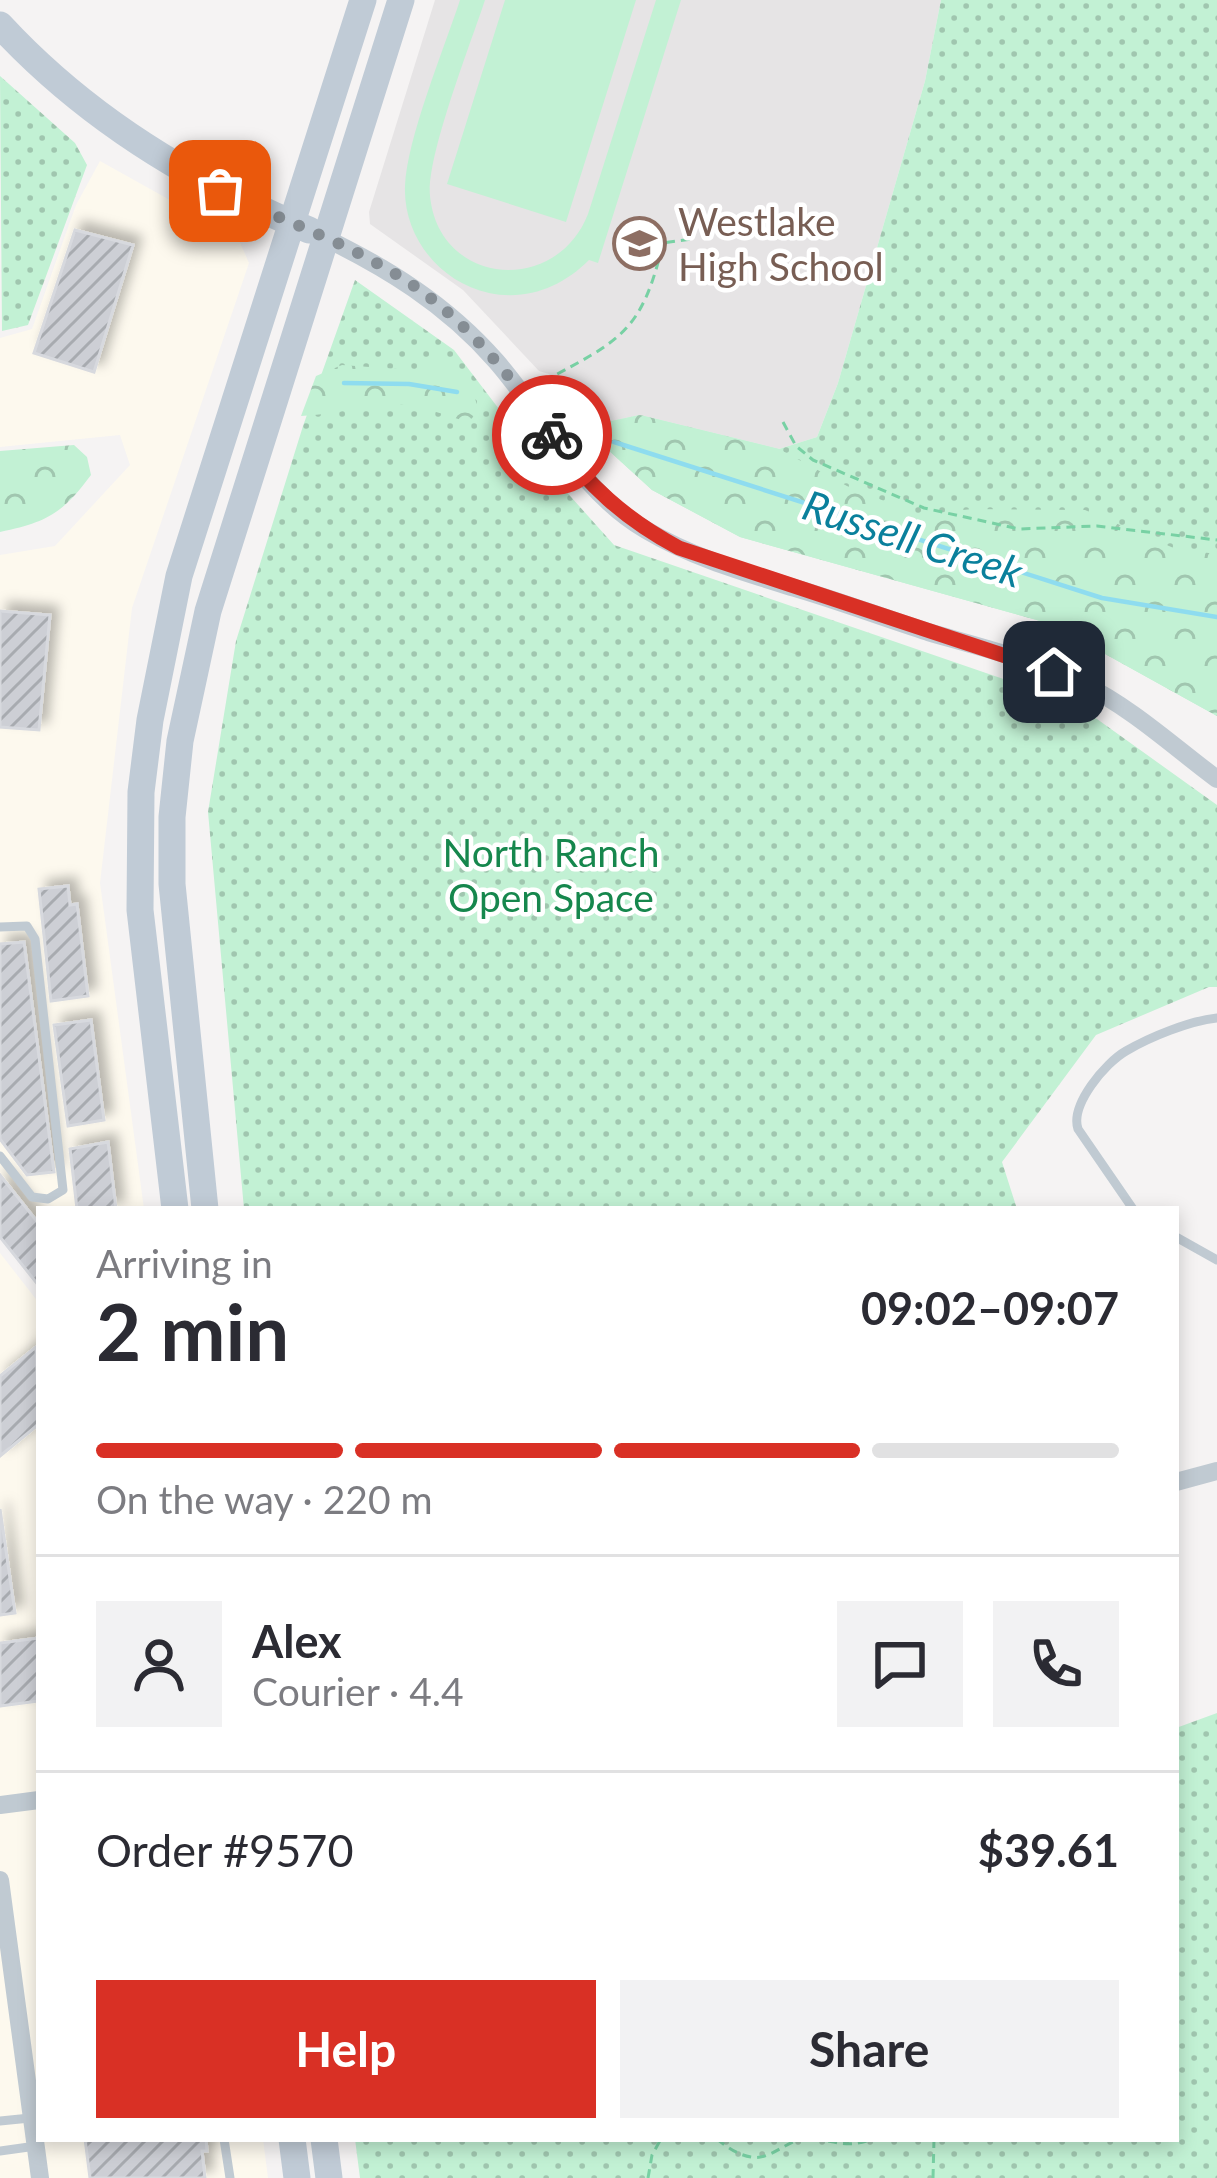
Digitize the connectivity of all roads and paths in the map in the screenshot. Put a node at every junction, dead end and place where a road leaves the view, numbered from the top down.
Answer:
1 (363, 0) edge
2 (401, 0) edge
3 (0, 25) edge
4 (310, 231) junction
5 (692, 239) dead end
6 (544, 381) dead end
7 (783, 422) dead end
8 (1217, 540) edge
9 (1217, 779) edge
10 (138, 850) junction
11 (0, 927) edge
12 (182, 1012) junction
13 (1217, 1018) edge
14 (0, 1156) edge
15 (175, 1206) edge
16 (205, 1206) edge
17 (1130, 1206) edge
18 (1179, 1239) edge
19 (1217, 1261) edge
20 (1217, 1471) edge
21 (1179, 1481) edge
22 (36, 1800) edge
23 (0, 1805) edge
24 (0, 1880) edge
25 (3, 1918) edge
26 (19, 2011) edge
27 (0, 2121) edge
28 (35, 2131) edge
29 (36, 2142) edge
30 (224, 2142) edge
31 (292, 2142) edge
32 (324, 2142) edge
33 (659, 2142) edge
34 (722, 2142) edge
35 (794, 2142) edge
36 (825, 2142) edge
37 (864, 2142) edge
38 (934, 2142) edge
39 (0, 2151) edge
40 (40, 2178) edge
41 (230, 2178) edge
42 (297, 2178) edge
43 (328, 2178) edge
44 (648, 2178) edge
45 (933, 2178) edge

1 - 4 main road
2 - 4 main road
3 - 4 main road
4 - 9 street
4 - 10 main road
4 - 12 main road
5 - 6 path
7 - 8 path
10 - 12 main road
10 - 15 main road
11 - 14 lane
12 - 16 main road
13 - 17 lane
18 - 19 lane
20 - 21 street
22 - 23 street
24 - 25 street
25 - 26 street
26 - 28 street
27 - 28 lane
28 - 39 lane
29 - 40 street
30 - 41 lane
31 - 42 main road
32 - 43 main road
33 - 44 path
34 - 35 path
36 - 37 path
38 - 45 path

